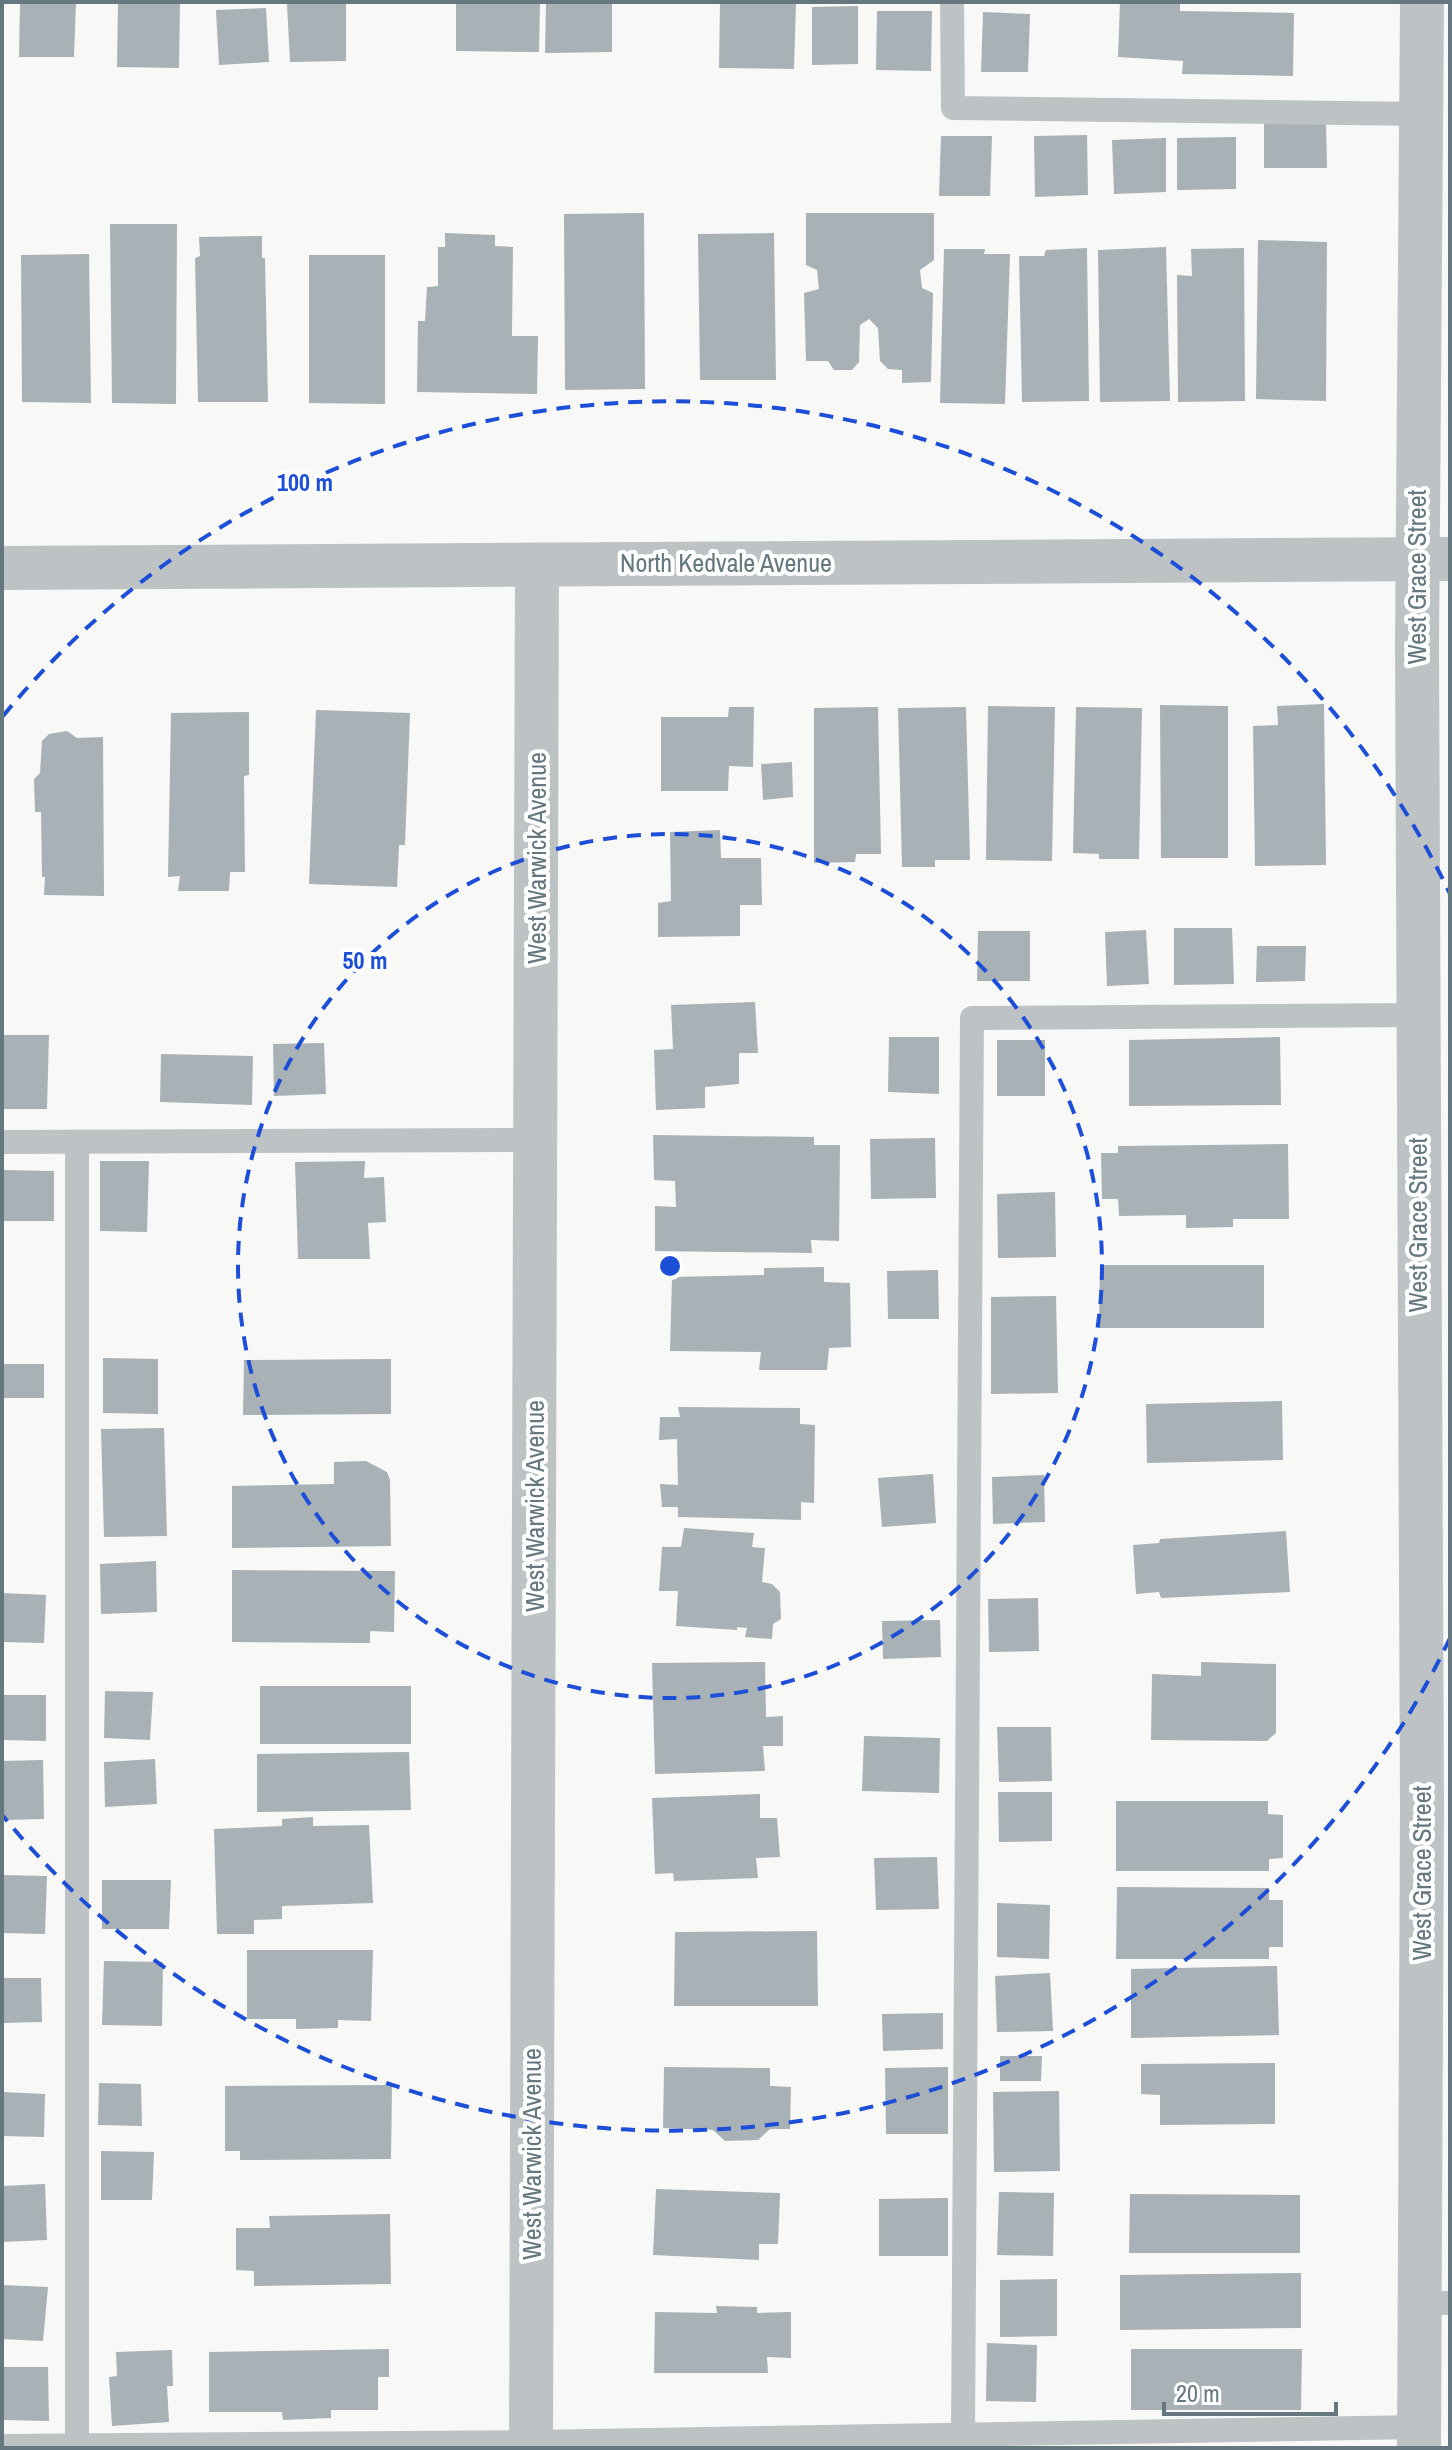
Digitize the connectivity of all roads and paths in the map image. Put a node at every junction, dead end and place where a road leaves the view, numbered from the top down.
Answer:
1 (952, 2) edge
2 (1422, 2) edge
3 (1420, 114) junction
4 (1434, 559) edge
5 (537, 565) junction
6 (2, 568) edge
7 (1417, 1015) junction
8 (536, 1140) junction
9 (2, 1142) edge
10 (77, 1142) junction
11 (1436, 1724) edge
12 (1435, 2303) edge
13 (963, 2434) junction
14 (1419, 2437) edge
15 (77, 2445) junction
16 (531, 2445) edge
17 (2, 2446) edge

1 - 3 lane
2 - 3 street, West Grace Street
3 - 4 street, West Grace Street
4 - 5 street, North Kedvale Avenue
4 - 7 street, West Grace Street
5 - 6 street, North Kedvale Avenue
5 - 8 street, West Warwick Avenue
7 - 11 street, West Grace Street
7 - 13 lane
8 - 10 lane
8 - 16 street, West Warwick Avenue
9 - 10 lane
10 - 15 lane
11 - 12 street, West Grace Street
12 - 14 street, West Grace Street
13 - 14 lane
13 - 16 lane
15 - 16 lane
15 - 17 lane

